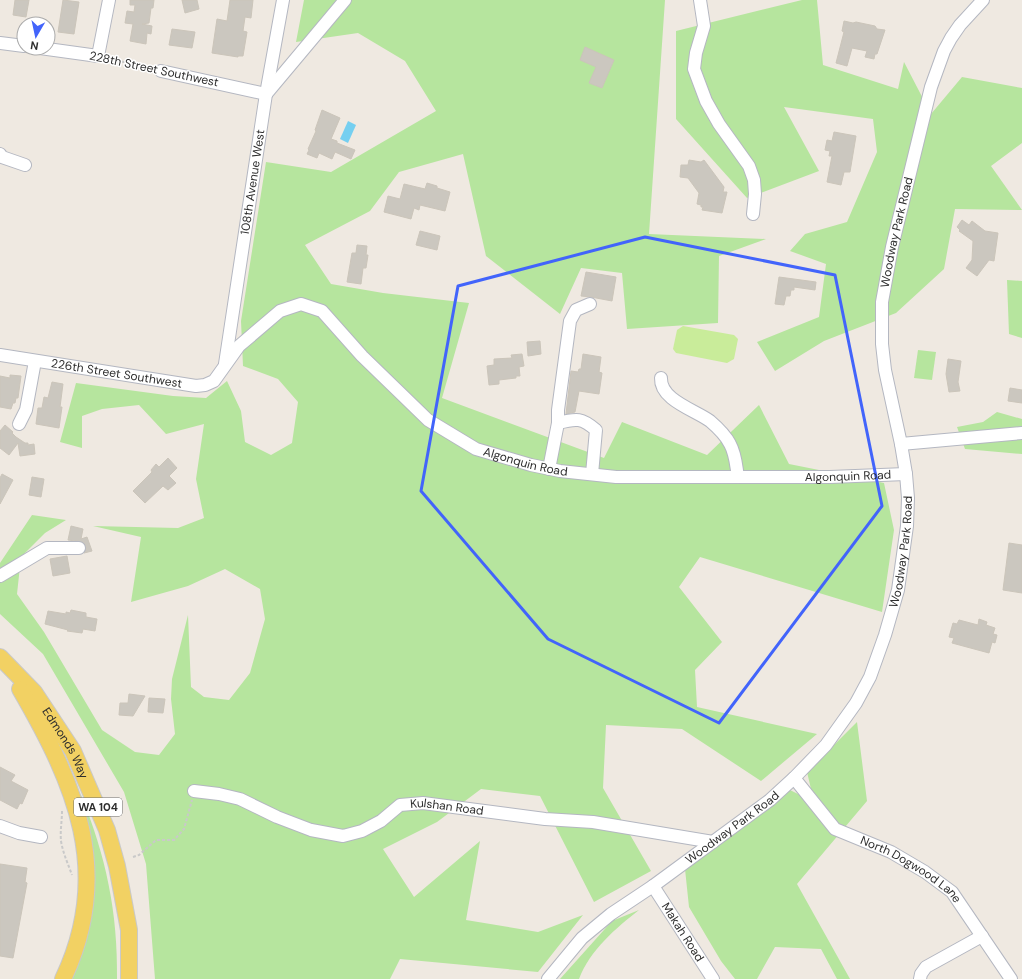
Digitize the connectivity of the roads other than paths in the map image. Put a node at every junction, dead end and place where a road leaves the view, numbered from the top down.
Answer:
1 (109, 0) edge
2 (283, 0) edge
3 (345, 0) edge
4 (700, 0) edge
5 (978, 3) edge
6 (0, 43) edge
7 (16, 45) edge
8 (56, 50) edge
9 (273, 56) junction
10 (287, 69) junction
11 (160, 71) road end
12 (266, 94) junction
13 (0, 154) edge
14 (26, 165) dead end
15 (753, 214) dead end
16 (590, 304) dead end
17 (0, 355) edge
18 (35, 360) junction
19 (225, 366) junction
20 (661, 378) dead end
21 (558, 422) junction
22 (19, 424) dead end
23 (1022, 433) edge
24 (902, 444) junction
25 (550, 469) junction
26 (592, 474) junction
27 (906, 474) junction
28 (738, 477) junction
29 (79, 548) dead end
30 (0, 576) edge
31 (2, 658) edge
32 (794, 778) junction
33 (194, 791) road end
34 (0, 826) edge
35 (41, 837) dead end
36 (713, 842) junction
37 (653, 886) junction
38 (982, 936) junction
39 (63, 979) edge
40 (128, 979) edge
41 (548, 979) edge
42 (713, 979) edge
43 (920, 979) edge
44 (1011, 979) edge

1 - 8 street, 228th Street Southwest
2 - 9 street, 108th Avenue West
3 - 10 street
4 - 15 street
5 - 24 street, Woodway Park Road
6 - 7 street
9 - 10 street
9 - 12 street, 108th Avenue West
10 - 12 street
11 - 12 street, 228th Street Southwest
12 - 19 street, 108th Avenue West
13 - 14 street
16 - 21 street
17 - 18 street, 226th Street Southwest
18 - 19 street, 226th Street Southwest
18 - 22 street
19 - 25 street, Algonquin Road
20 - 28 street
21 - 25 street
21 - 26 street
23 - 24 street
24 - 27 street, Woodway Park Road
25 - 26 street, Algonquin Road
26 - 28 street, Algonquin Road
27 - 28 street, Algonquin Road
27 - 32 street, Woodway Park Road
29 - 30 street
31 - 39 main road, Edmonds Way / WA 104
31 - 40 main road, Edmonds Way / WA 104
32 - 36 street, Woodway Park Road
32 - 38 street, North Dogwood Lane
33 - 36 street, Kulshan Road
34 - 35 street
36 - 37 street, Woodway Park Road
37 - 41 street, Woodway Park Road
37 - 42 street, Makah Road
38 - 43 street
38 - 44 street, North Dogwood Lane

